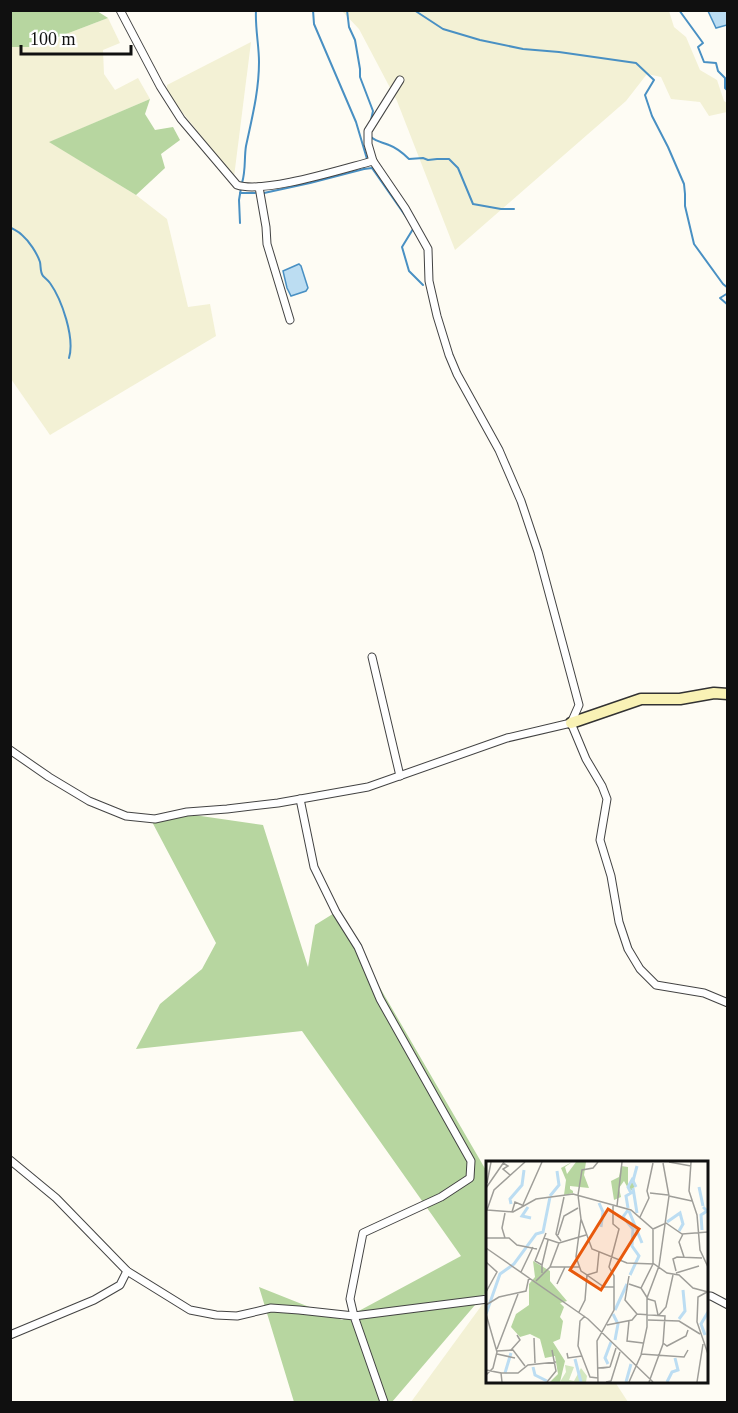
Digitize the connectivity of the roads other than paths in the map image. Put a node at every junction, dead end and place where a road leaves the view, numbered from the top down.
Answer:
1 (120, 10) edge
2 (400, 80) dead end
3 (373, 161) junction
4 (259, 187) junction
5 (290, 320) dead end
6 (372, 657) dead end
7 (728, 694) edge
8 (571, 723) junction
9 (10, 750) edge
10 (400, 776) junction
11 (300, 799) junction
12 (728, 1004) edge
13 (10, 1160) edge
14 (127, 1271) junction
15 (708, 1296) edge
16 (486, 1299) edge
17 (728, 1305) edge
18 (354, 1316) junction
19 (10, 1335) edge
20 (384, 1402) edge

1 - 4 street
2 - 3 street
3 - 4 street
3 - 8 street
4 - 5 street
6 - 10 street
7 - 8 street
8 - 10 street
8 - 12 street
9 - 11 street
10 - 11 street
11 - 18 street
13 - 14 street
14 - 18 street
14 - 19 street
15 - 17 street
16 - 18 street
18 - 20 street

